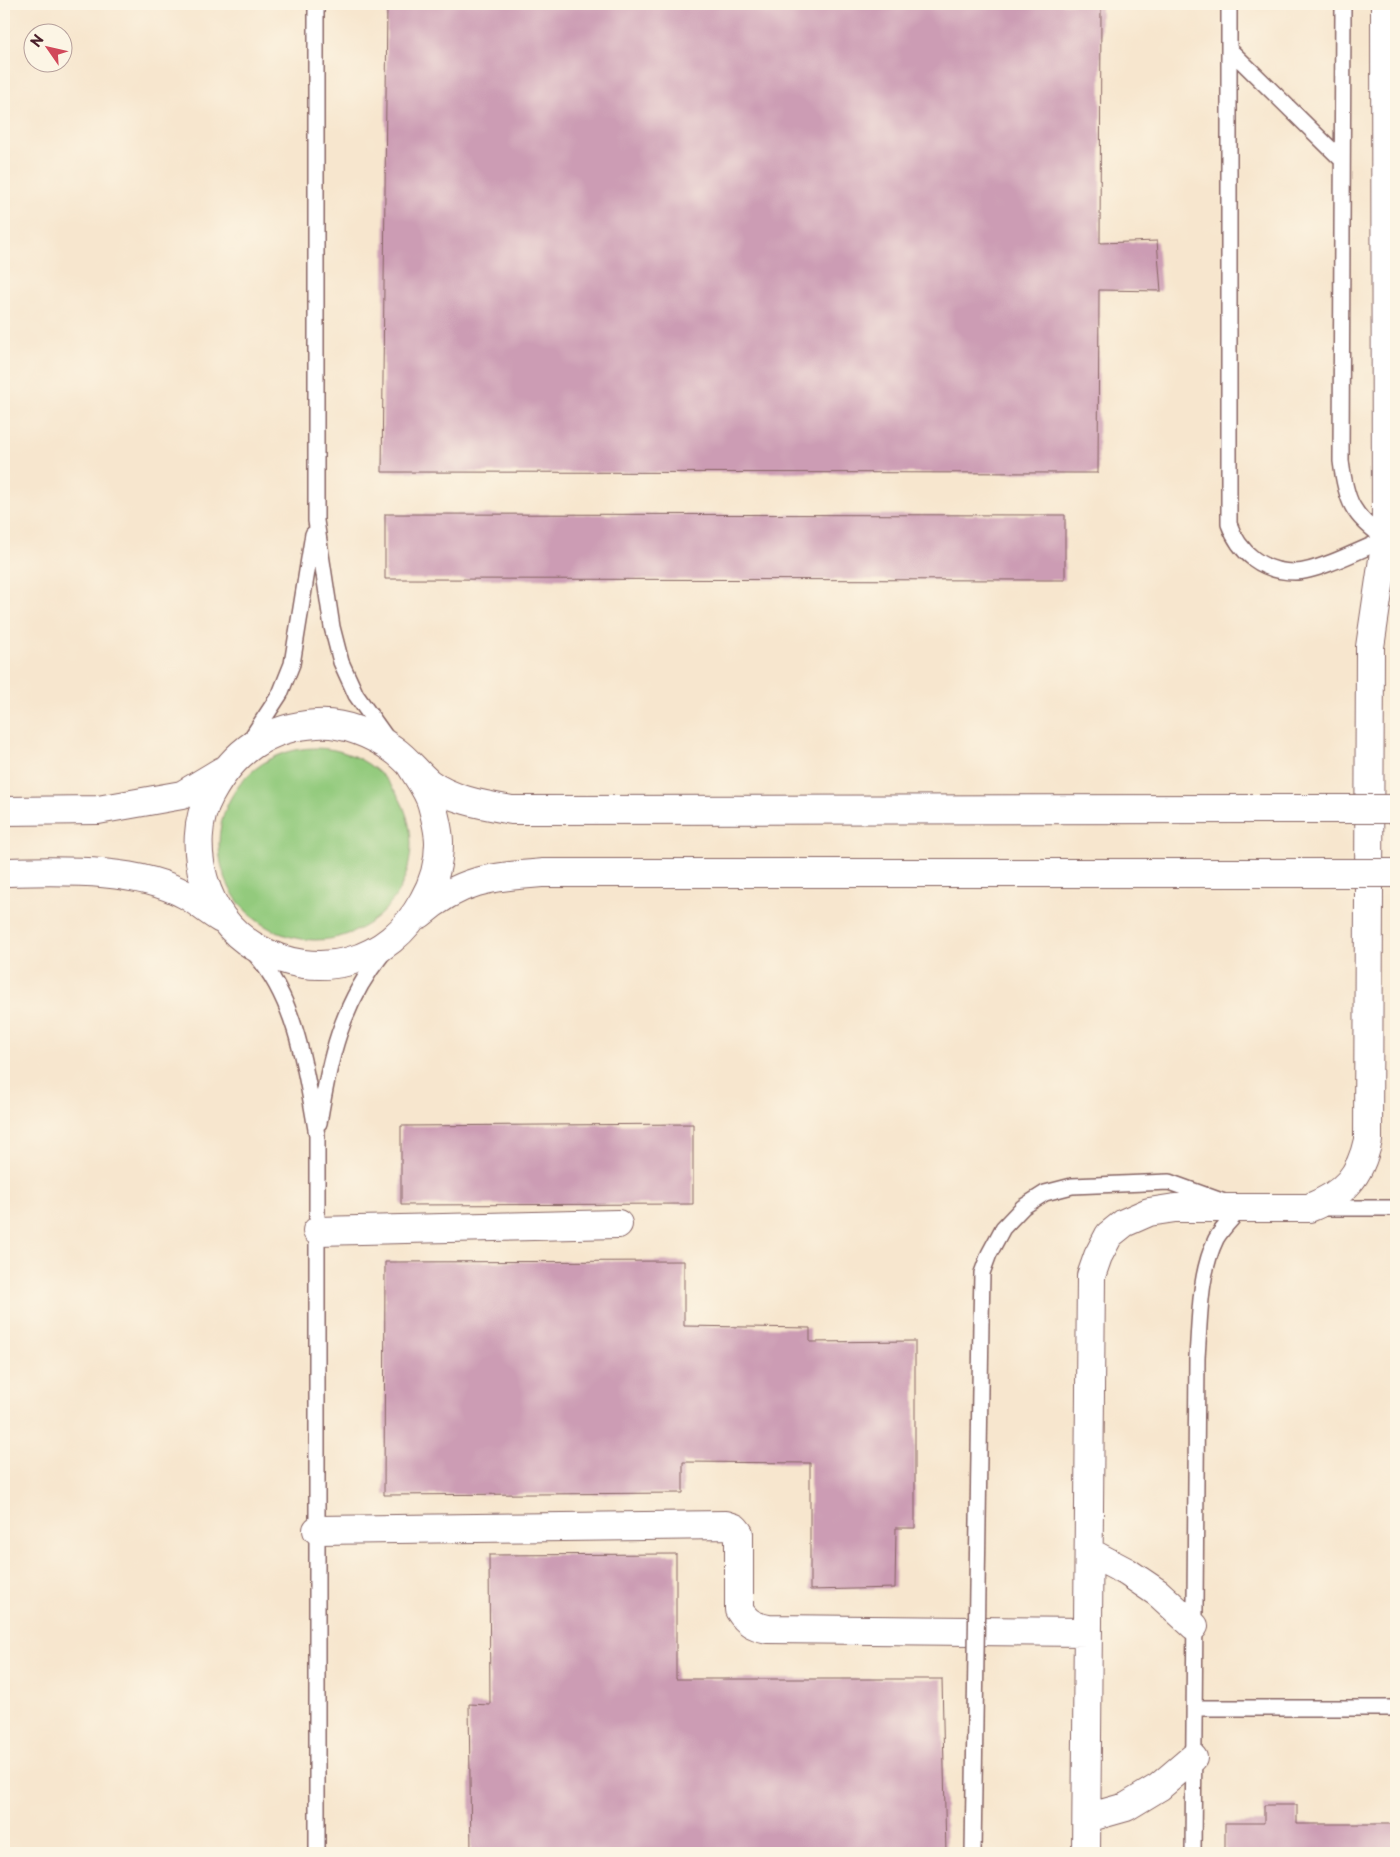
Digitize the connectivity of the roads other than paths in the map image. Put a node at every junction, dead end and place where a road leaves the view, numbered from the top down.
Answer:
1 (316, 4) edge
2 (1229, 4) edge
3 (1343, 4) edge
4 (1385, 4) edge
5 (1228, 50) junction
6 (1342, 160) junction
7 (316, 521) junction
8 (1393, 538) edge
9 (403, 758) junction
10 (233, 760) junction
11 (1396, 809) edge
12 (4, 810) edge
13 (4, 872) edge
14 (1396, 873) edge
15 (405, 928) junction
16 (234, 931) junction
17 (317, 1135) junction
18 (1241, 1208) junction
19 (1309, 1208) junction
20 (1396, 1208) edge
21 (618, 1224) dead end
22 (317, 1231) junction
23 (317, 1530) junction
24 (1089, 1552) junction
25 (1194, 1626) junction
26 (1088, 1632) junction
27 (1194, 1708) junction
28 (1396, 1708) edge
29 (1193, 1758) junction
30 (1087, 1818) junction
31 (317, 1853) edge
32 (973, 1853) edge
33 (1086, 1853) edge
34 (1193, 1853) edge

1 - 7 lane
2 - 5 lane
3 - 6 lane
4 - 8 street
5 - 6 lane
5 - 8 lane
6 - 8 lane
7 - 9 lane
7 - 10 lane
8 - 19 street
9 - 10 street
9 - 11 street, bridge
9 - 15 street
10 - 12 street
10 - 16 street
13 - 16 street
14 - 15 street, bridge
15 - 16 street
15 - 17 lane
16 - 17 lane
17 - 22 lane
18 - 19 street
18 - 24 street
18 - 25 lane
18 - 32 lane, bridge
19 - 20 lane
21 - 22 street
22 - 23 lane
23 - 26 street
23 - 31 lane
24 - 25 street
24 - 26 street
25 - 27 lane
26 - 30 street
27 - 28 lane
27 - 29 lane
29 - 30 street
29 - 34 lane
30 - 33 street

